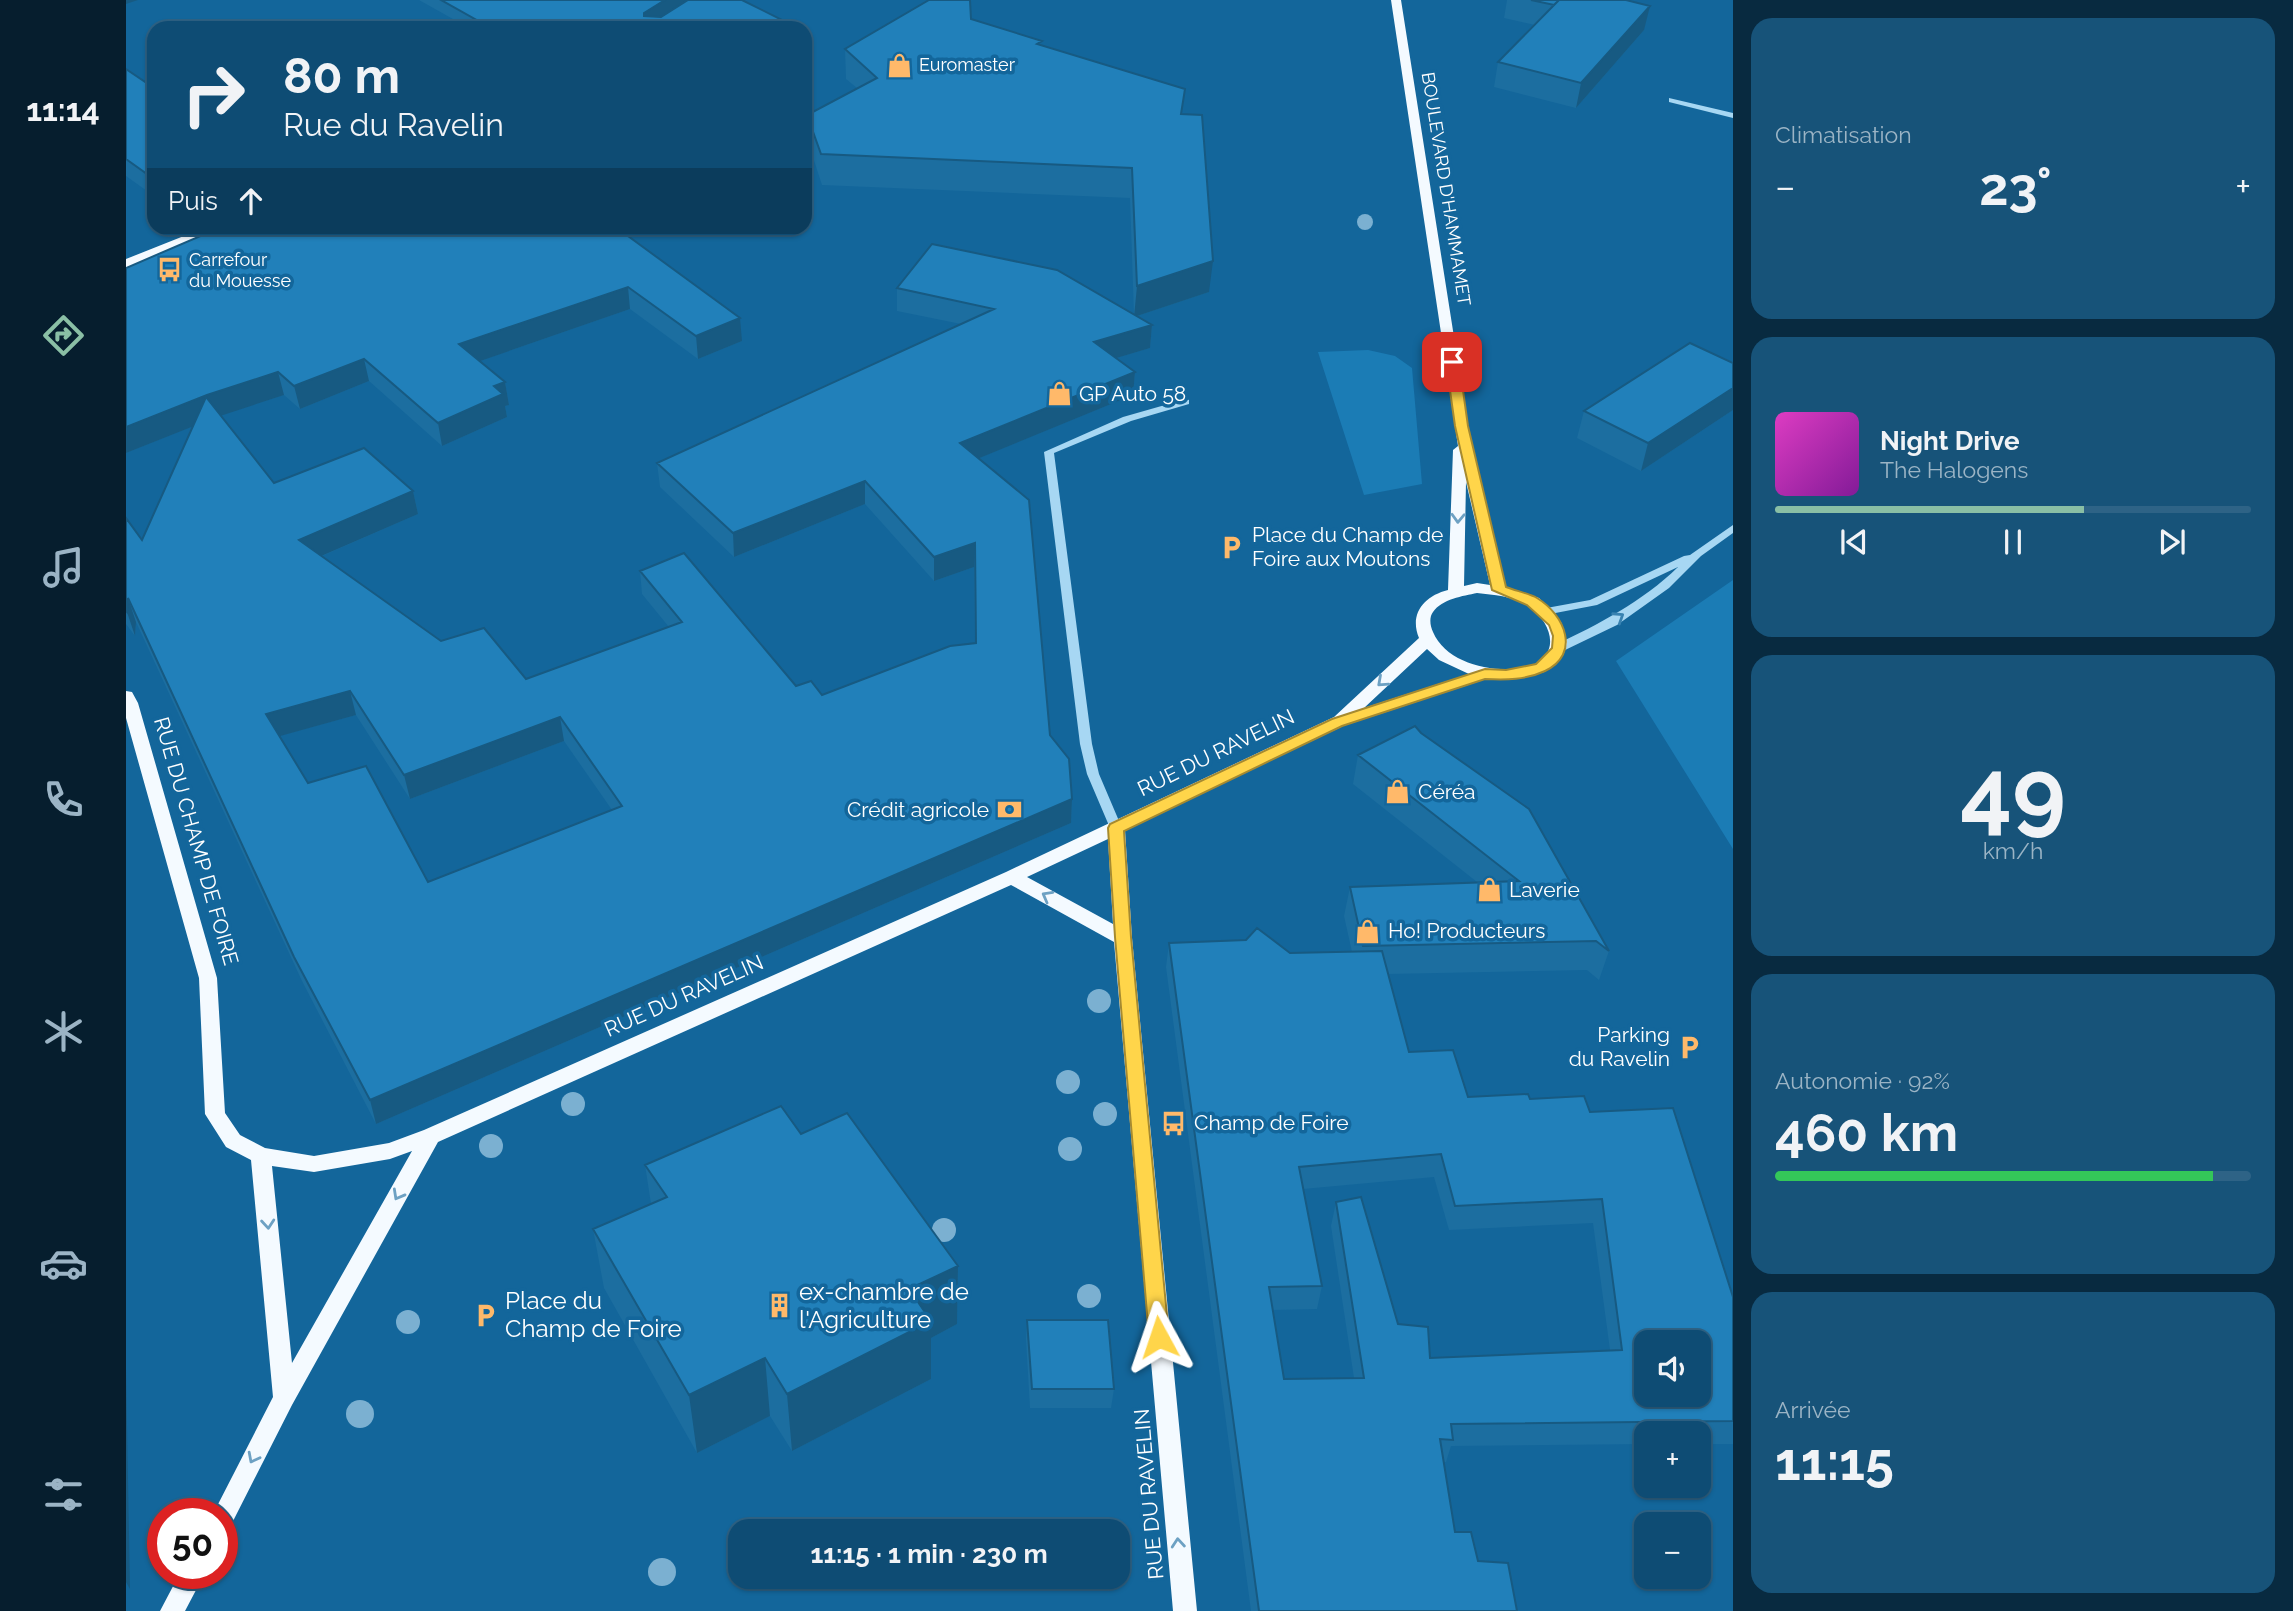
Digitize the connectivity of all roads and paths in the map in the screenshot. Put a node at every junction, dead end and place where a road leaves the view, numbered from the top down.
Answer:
1 (1396, 0) edge
2 (1672, 100) dead end
3 (1733, 116) edge
4 (197, 235) edge
5 (126, 264) edge
6 (1186, 402) dead end
7 (1461, 426) junction
8 (1733, 528) edge
9 (1697, 554) junction
10 (1456, 590) junction
11 (1499, 590) junction
12 (1545, 611) junction
13 (1426, 641) junction
14 (1559, 648) junction
15 (1485, 674) junction
16 (126, 695) edge
17 (1337, 722) junction
18 (1116, 828) junction
19 (1012, 877) junction
20 (1123, 937) junction
21 (431, 1136) junction
22 (261, 1156) junction
23 (284, 1398) junction
24 (233, 1498) edge
25 (184, 1589) edge
26 (172, 1611) edge
27 (1185, 1611) edge

1 - 7 main road, BOULEVARD D'HAMMAMET
2 - 3 street
4 - 5 main road
6 - 18 street
7 -> 10 main road, BOULEVARD D'HAMMAMET
7 - 11 main road, BOULEVARD D'HAMMAMET
8 - 9 street
9 - 12 street
14 -> 9 street
10 - 11 main road
10 - 13 main road
11 - 12 main road
12 - 14 main road
13 - 15 main road
13 -> 17 main road, RUE DU RAVELIN
14 - 15 main road
15 - 17 main road, RUE DU RAVELIN
16 - 22 main road, RUE DU CHAMP DE FOIRE
17 - 18 main road, RUE DU RAVELIN
18 - 19 main road, RUE DU RAVELIN
18 - 20 main road, RUE DU RAVELIN
20 -> 19 main road
19 - 21 main road, RUE DU RAVELIN
27 -> 20 main road, RUE DU RAVELIN
21 - 22 main road, RUE DU RAVELIN
21 -> 23 main road
22 -> 23 main road
23 -> 24 main road
25 - 26 main road

